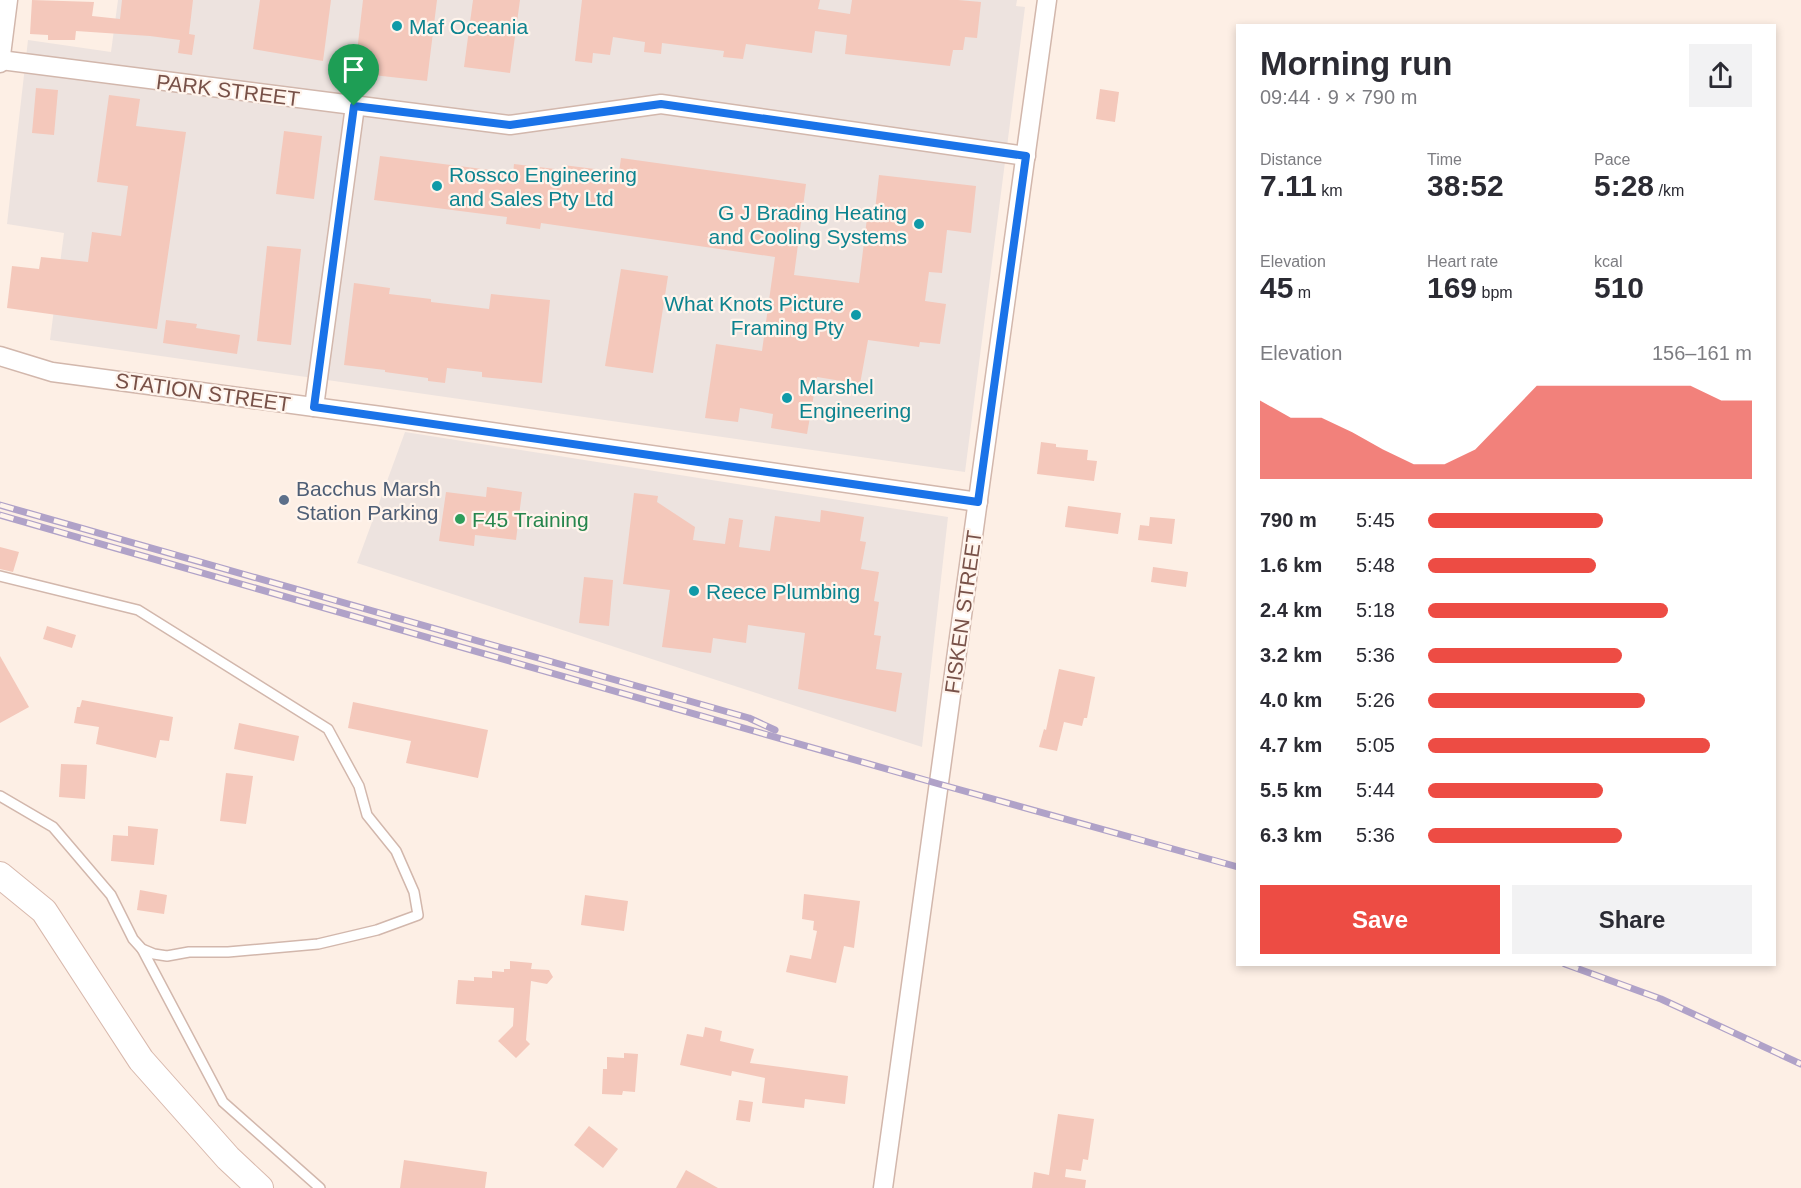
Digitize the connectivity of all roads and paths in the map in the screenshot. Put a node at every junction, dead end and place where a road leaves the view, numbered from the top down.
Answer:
1 (8, 0) edge
2 (1047, 0) edge
3 (0, 62) edge
4 (354, 106) junction
5 (1026, 156) junction
6 (0, 356) edge
7 (314, 407) junction
8 (978, 502) junction
9 (0, 576) edge
10 (0, 796) edge
11 (0, 875) edge
12 (142, 949) junction
13 (260, 1188) edge
14 (320, 1188) edge
15 (883, 1188) edge

1 - 3 street
2 - 5 street, FISKEN STREET
3 - 4 street, PARK STREET
4 - 5 street, PARK STREET
4 - 7 street
5 - 8 street, FISKEN STREET
6 - 7 street, STATION STREET
7 - 8 street, STATION STREET
8 - 15 street, FISKEN STREET
9 - 12 lane
10 - 12 lane
11 - 13 main road
12 - 14 lane

